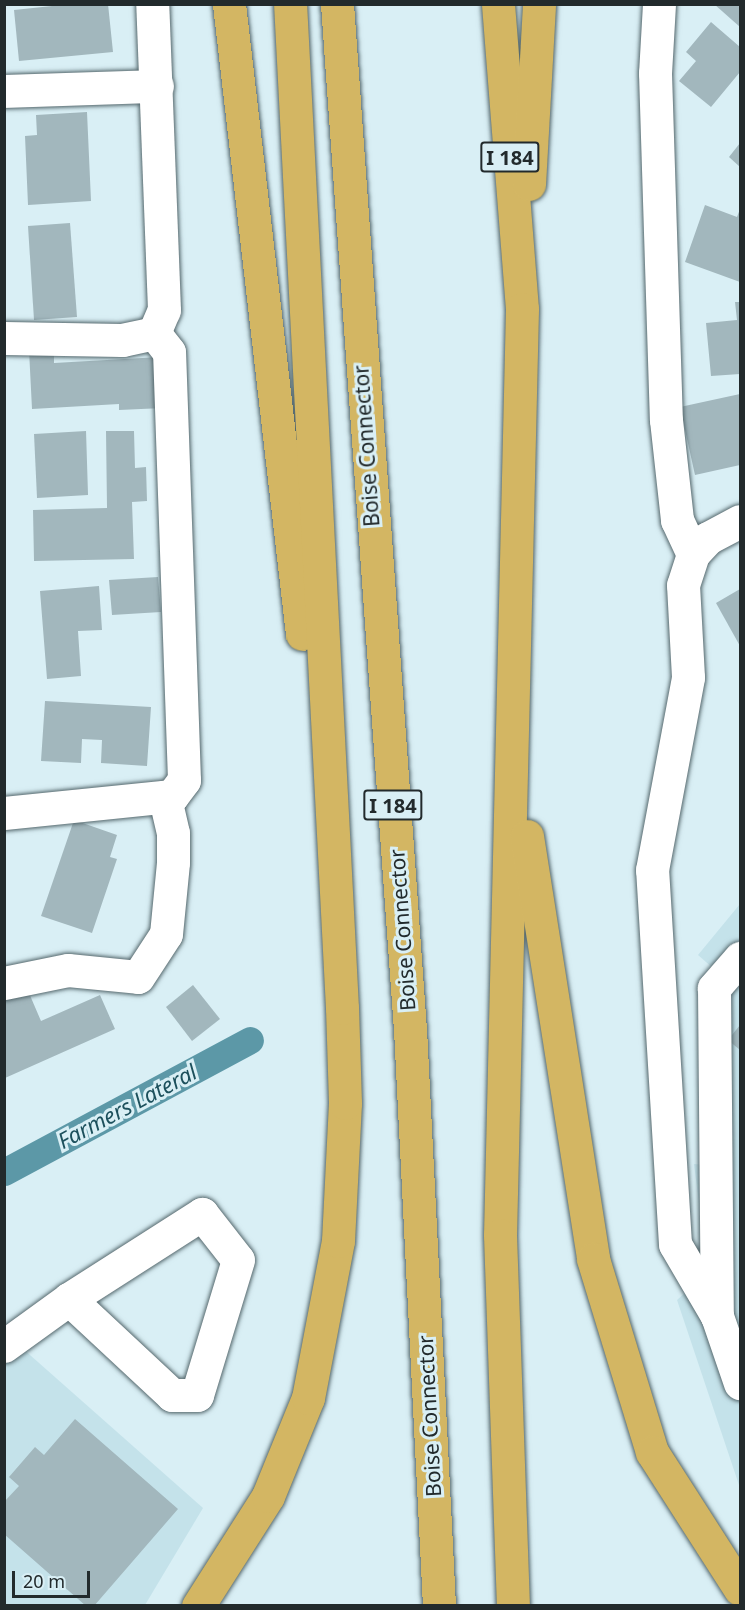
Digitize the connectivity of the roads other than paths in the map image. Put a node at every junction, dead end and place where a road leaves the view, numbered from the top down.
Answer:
1 (152, 4) edge
2 (229, 4) edge
3 (290, 4) edge
4 (337, 4) edge
5 (498, 4) edge
6 (539, 4) edge
7 (659, 4) edge
8 (157, 86) junction
9 (4, 91) edge
10 (522, 309) junction
11 (154, 333) junction
12 (4, 338) edge
13 (741, 521) edge
14 (693, 554) junction
15 (514, 754) junction
16 (165, 797) junction
17 (4, 813) edge
18 (741, 958) edge
19 (8, 974) edge
20 (342, 1008) junction
21 (69, 1299) junction
22 (717, 1316) junction
23 (4, 1346) edge
24 (741, 1383) edge
25 (741, 1589) edge
26 (198, 1605) edge
27 (439, 1605) edge
28 (513, 1605) edge

1 - 8 street
2 - 20 highway
3 - 20 highway
4 - 27 highway, Boise Connector / I 184
5 - 10 highway, I 184
6 - 10 highway
7 - 14 street
8 - 9 street
8 - 11 street
10 - 15 highway, I 184
11 - 12 street
11 - 16 street
13 - 14 street
14 - 22 street
15 - 25 highway
15 - 28 highway, I 184
16 - 17 street
16 - 19 street
18 - 22 street
20 - 26 highway
21 - 21 street
21 - 23 street
22 - 24 street

